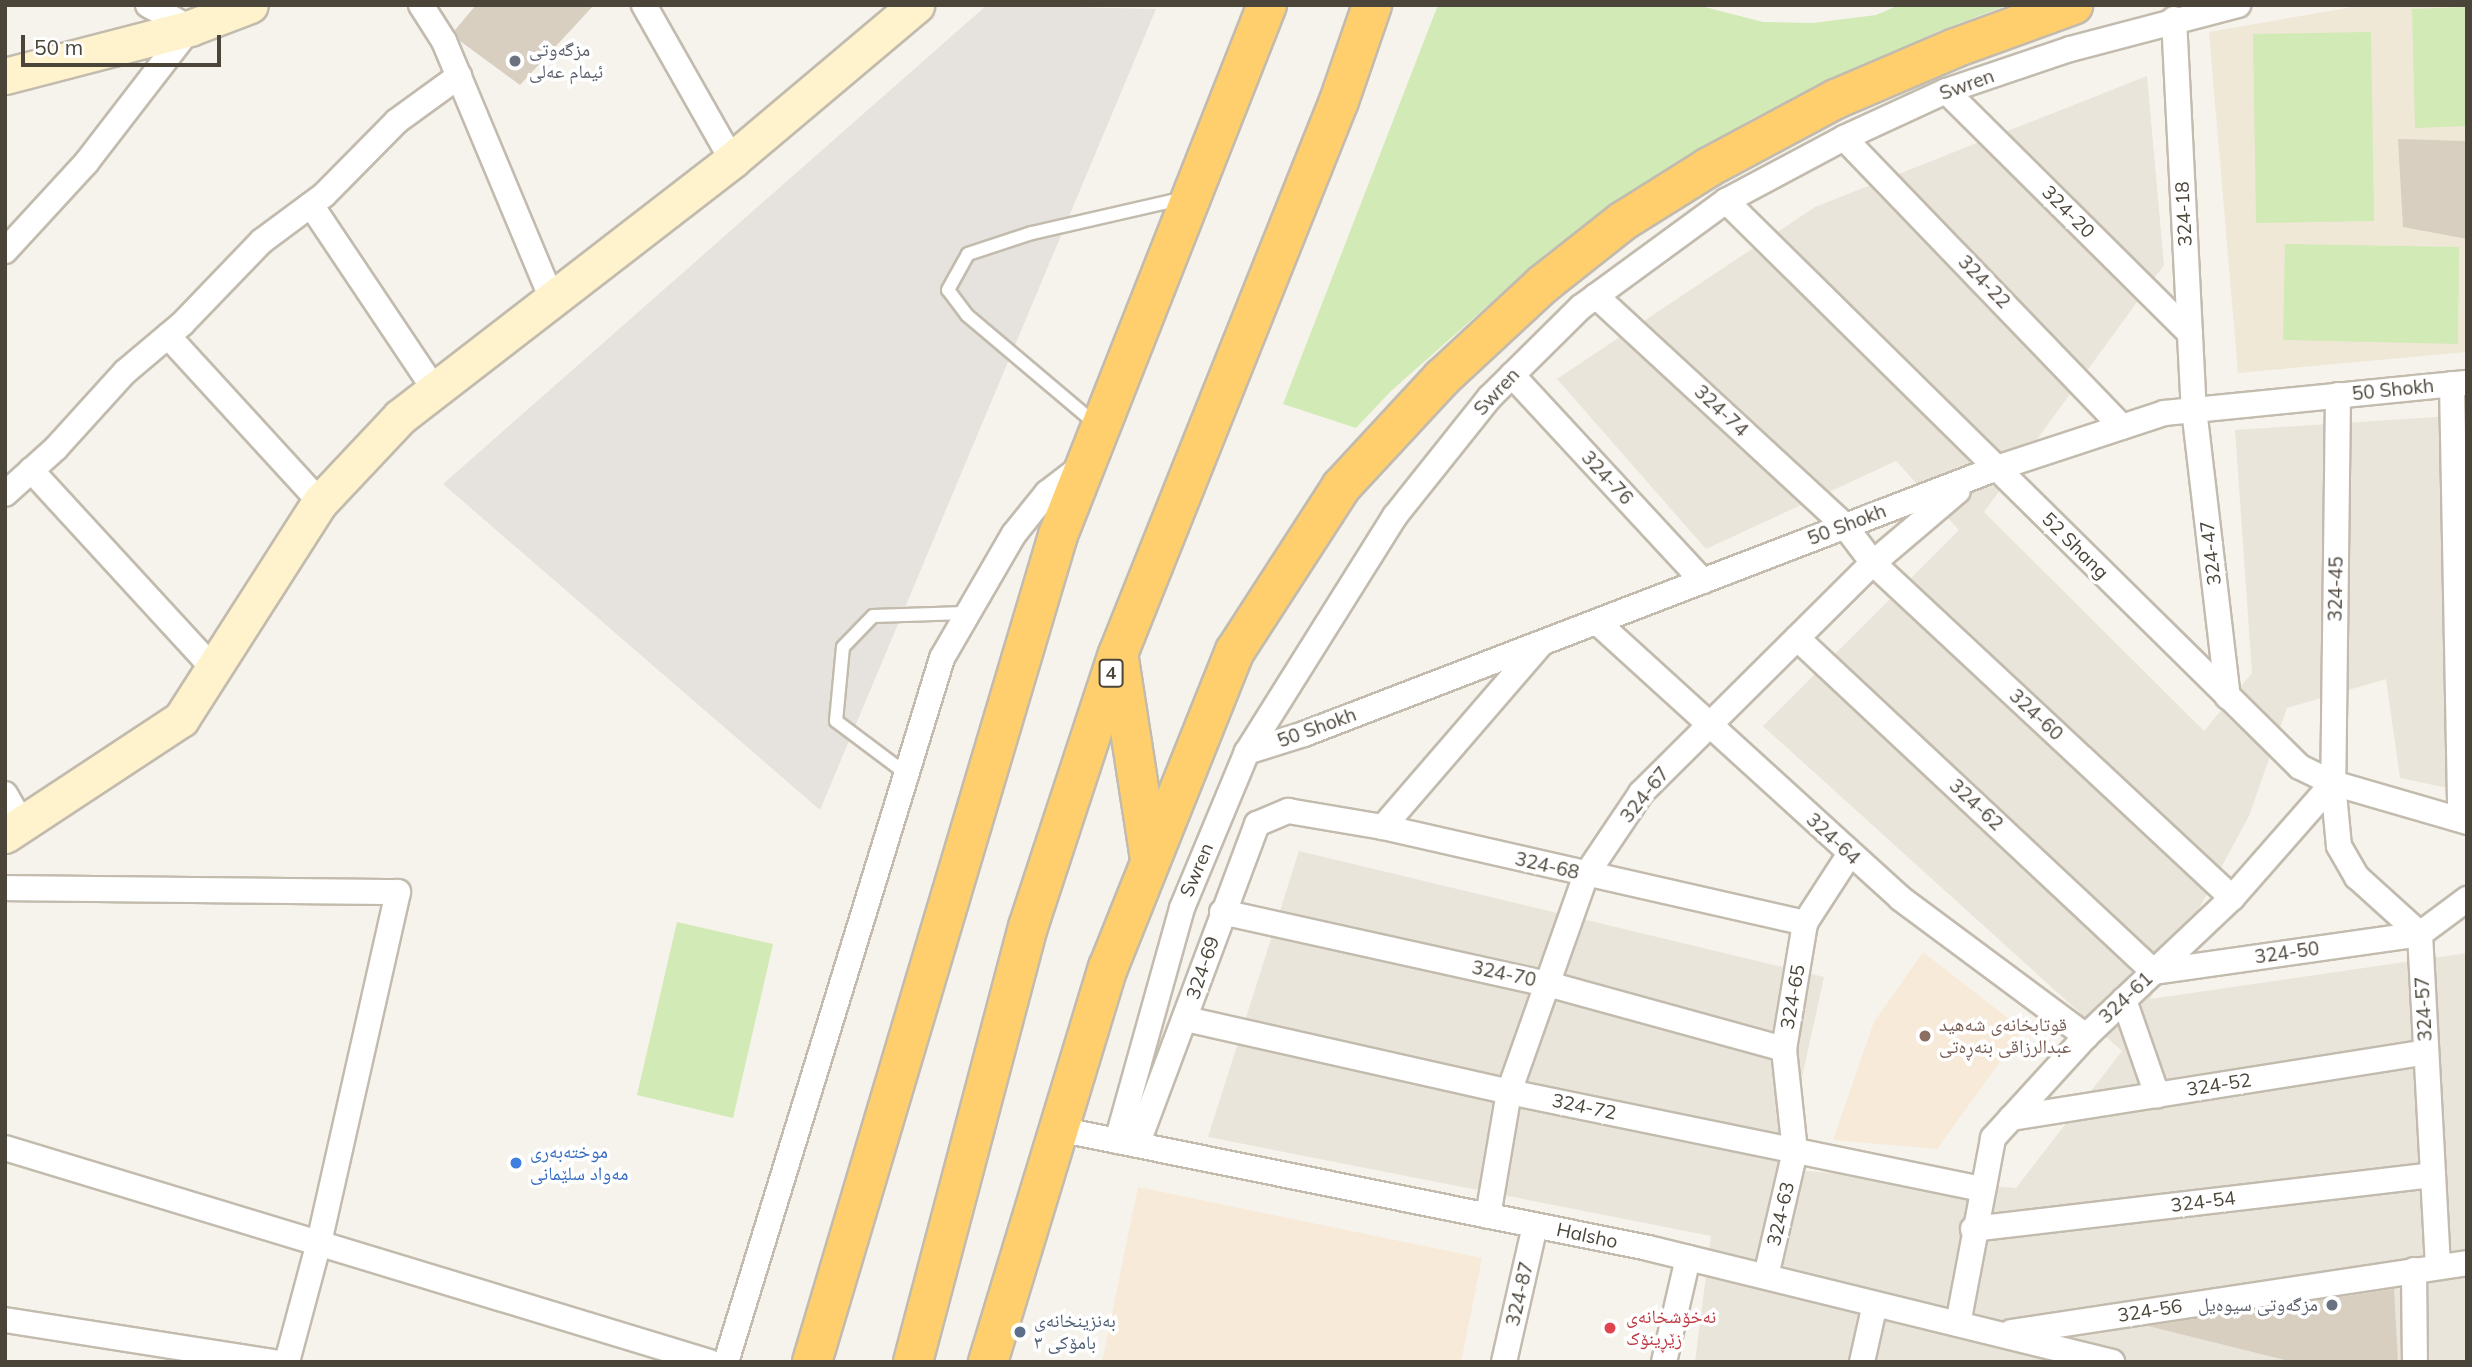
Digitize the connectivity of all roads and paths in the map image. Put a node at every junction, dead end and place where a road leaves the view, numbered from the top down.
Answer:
1 (148, 5) edge
2 (250, 5) edge
3 (421, 5) edge
4 (644, 5) edge
5 (916, 5) edge
6 (1240, 5) edge
7 (1267, 5) edge
8 (1372, 5) edge
9 (1384, 5) edge
10 (2073, 5) edge
11 (2238, 5) edge
12 (2174, 19) junction
13 (190, 28) junction
14 (5, 76) edge
15 (459, 76) junction
16 (1946, 90) junction
17 (1339, 101) junction
18 (1213, 134) junction
19 (1844, 138) junction
20 (732, 160) junction
21 (1189, 197) junction
22 (1726, 201) junction
23 (311, 205) junction
24 (5, 251) edge
25 (1597, 296) junction
26 (552, 299) junction
27 (2190, 334) junction
28 (168, 336) junction
29 (1512, 375) junction
30 (2459, 384) edge
31 (435, 390) junction
32 (2339, 395) junction
33 (2194, 409) junction
34 (2122, 427) junction
35 (1094, 445) junction
36 (1997, 468) junction
37 (31, 470) junction
38 (1972, 479) junction
39 (5, 494) edge
40 (320, 502) junction
41 (1845, 526) junction
42 (1873, 563) junction
43 (1703, 581) junction
44 (965, 613) junction
45 (1597, 622) junction
46 (1797, 638) junction
47 (1542, 642) junction
48 (1118, 654) junction
49 (212, 667) junction
50 (2228, 697) junction
51 (1710, 724) junction
52 (1247, 752) junction
53 (904, 772) junction
54 (2333, 783) junction
55 (5, 794) edge
56 (1288, 811) joint
57 (2463, 820) edge
58 (1383, 827) junction
59 (14, 830) edge
60 (1849, 855) junction
61 (1151, 861) junction
62 (1586, 875) junction
63 (5, 888) edge
64 (2232, 898) junction
65 (2467, 899) edge
66 (1222, 912) junction
67 (1805, 923) junction
68 (2420, 934) junction
69 (2154, 972) junction
70 (1548, 984) junction
71 (2124, 1000) junction
72 (1186, 1019) junction
73 (2086, 1036) junction
74 (1784, 1049) junction
75 (2426, 1052) junction
76 (1509, 1092) junction
77 (2157, 1095) junction
78 (2011, 1118) junction
79 (1058, 1129) junction
80 (1127, 1143) junction
81 (5, 1148) edge
82 (1795, 1151) junction
83 (2433, 1175) junction
84 (1983, 1189) junction
85 (1488, 1216) junction
86 (1535, 1225) junction
87 (1973, 1228) junction
88 (318, 1246) junction
89 (1688, 1258) junction
90 (2467, 1263) edge
91 (2426, 1268) junction
92 (1766, 1276) junction
93 (1875, 1304) junction
94 (5, 1320) edge
95 (1958, 1324) junction
96 (1998, 1334) junction
97 (2053, 1355) edge
98 (274, 1362) edge
99 (287, 1362) edge
100 (710, 1362) edge
101 (726, 1362) edge
102 (812, 1362) edge
103 (913, 1362) edge
104 (988, 1362) edge
105 (1504, 1362) edge
106 (1664, 1362) edge
107 (1862, 1362) edge
108 (2112, 1362) edge
109 (2415, 1362) edge

1 - 13 street
2 - 13 street
3 - 15 street
4 - 20 street
5 - 20 street
6 - 18 highway
7 - 18 highway
8 - 17 highway, 4
9 - 17 highway
10 - 61 highway
11 - 12 street, Swren
12 - 16 street, Swren
12 - 27 street, 324-18
13 - 14 street
13 - 24 street
15 - 23 street
15 - 26 street
16 - 19 street, Swren
16 - 27 street, 324-20
17 - 48 highway, 4
18 - 21 highway
19 - 22 street, Swren
19 - 34 street, 324-22
20 - 26 street
21 - 35 highway
21 - 35 lane
22 - 25 street, Swren
22 - 36 street, 52 Shang
23 - 28 street
23 - 31 street
25 - 29 street, Swren
25 - 41 street, 324-74
26 - 31 street
27 - 33 street, 324-18
28 - 37 street
28 - 40 street
29 - 43 street, 324-76
29 - 52 street, Swren
30 - 32 street, 50 Shokh
30 - 57 street
31 - 40 street
32 - 33 street, 50 Shokh
32 - 54 street, 324-45
33 - 34 street, 50 Shokh
33 - 50 street, 324-47
34 - 36 street, 50 Shokh
35 - 44 street
35 - 102 highway
36 - 38 street, 50 Shokh
36 - 50 street, 52 Shang
37 - 39 street
37 - 49 street
38 - 41 street, 50 Shokh
38 - 42 street, 324-67
40 - 49 street
41 - 42 street, 324-60
41 - 43 street, 50 Shokh
42 - 46 street, 324-67
42 - 64 street, 324-60
43 - 45 street, 50 Shokh
44 - 53 street
44 - 53 lane
45 - 47 street, 50 Shokh
45 - 51 street, 324-64
46 - 51 street, 324-67
46 - 69 street, 324-62
47 - 52 street, 50 Shokh
47 - 58 street
48 - 61 highway
48 - 103 highway, 4
49 - 59 street
50 - 54 street, 52 Shang
51 - 60 street, 324-64
51 - 62 street, 324-67
52 - 80 street, Swren
53 - 101 street
54 - 57 street, 52 Shang
54 - 64 street, 324-61
54 - 68 street
55 - 59 street
56 - 58 street, 324-68
56 - 66 street, 324-69
58 - 62 street, 324-68
60 - 67 street, 324-65
60 - 73 street, 324-64
61 - 79 highway
62 - 67 street, 324-68
62 - 70 street, 324-67
63 - 88 street
64 - 69 street, 324-61
65 - 68 street
66 - 70 street, 324-70
66 - 72 street, 324-69
67 - 74 street, 324-65
68 - 69 street, 324-50
68 - 75 street, 324-57
69 - 71 street, 324-61
70 - 74 street, 324-70
70 - 76 street, 324-67
71 - 73 street, 324-61
71 - 77 street
72 - 76 street, 324-72
72 - 80 street, 324-69
73 - 78 street, 324-61
74 - 82 street, 324-65
75 - 77 street, 324-52
75 - 83 street, 324-57
76 - 82 street, 324-72
76 - 85 street, 324-67
77 - 78 street, 324-52
78 - 84 street, 324-61
79 - 80 street, Halsho
79 - 104 highway
80 - 85 street, Halsho
81 - 88 street
82 - 84 street, 324-72
82 - 92 street, 324-63
83 - 87 street, 324-54
83 - 91 street, 324-57
84 - 87 street, 324-61
85 - 86 street, Halsho
86 - 89 street, Halsho
86 - 105 street, 324-87
87 - 95 street, 324-61
88 - 99 street
88 - 100 street
89 - 92 street, Halsho
89 - 106 street
90 - 91 street, 324-56
91 - 96 street, 324-56
91 - 109 street, 324-57
92 - 93 street, Halsho
93 - 95 street, Halsho
93 - 107 street
94 - 98 street
95 - 96 street, Halsho
96 - 97 street, Halsho
97 - 108 street, Halsho

